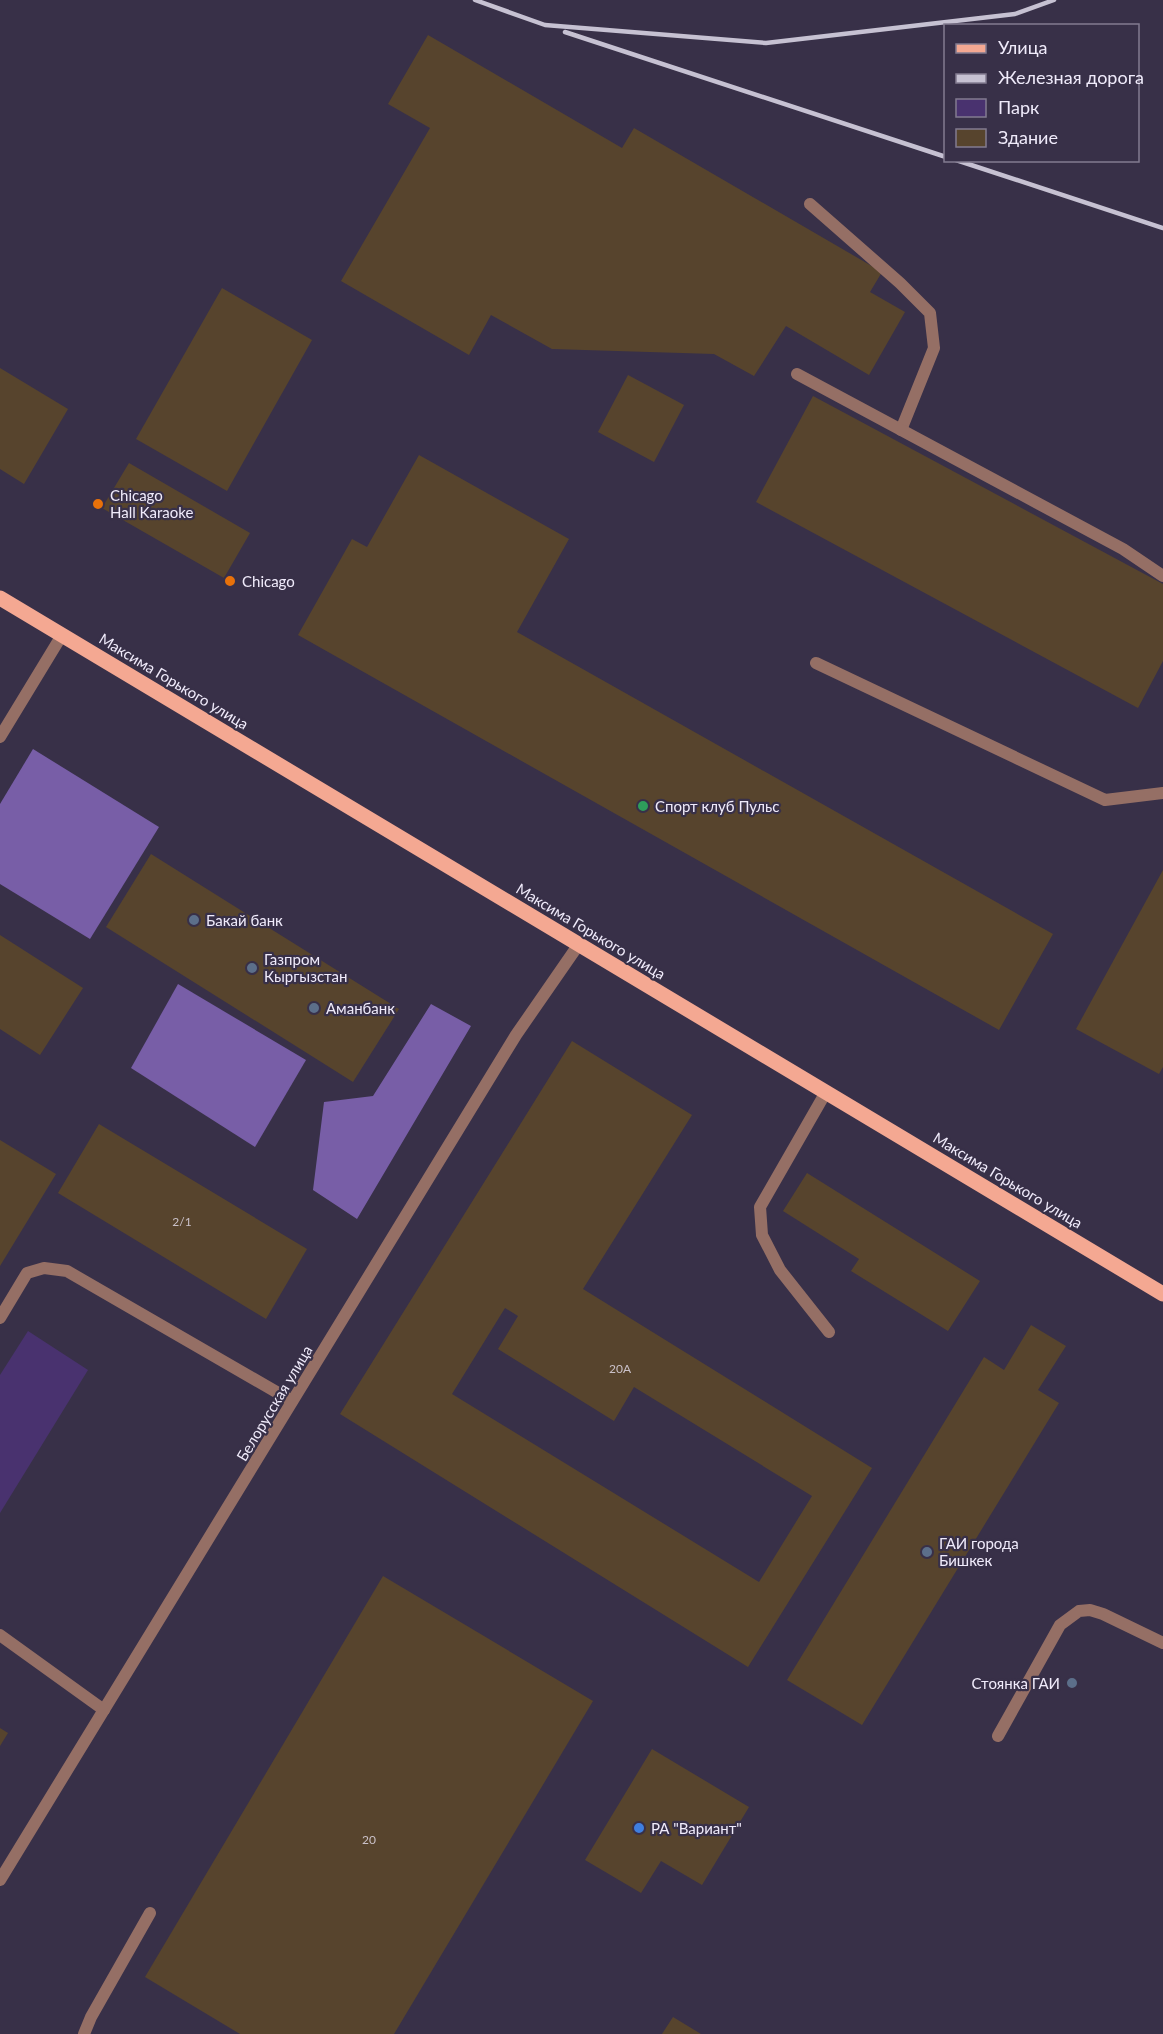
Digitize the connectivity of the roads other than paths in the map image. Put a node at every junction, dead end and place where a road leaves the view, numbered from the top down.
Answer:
1 (810, 204) dead end
2 (797, 374) dead end
3 (901, 430) junction
4 (1163, 576) edge
5 (0, 598) edge
6 (62, 635) junction
7 (816, 663) dead end
8 (0, 737) edge
9 (1163, 793) edge
10 (579, 944) junction
11 (826, 1092) junction
12 (1163, 1294) edge
13 (0, 1318) edge
14 (829, 1332) dead end
15 (292, 1401) junction
16 (0, 1635) edge
17 (1163, 1643) edge
18 (104, 1710) junction
19 (998, 1736) dead end
20 (0, 1880) edge
21 (150, 1913) dead end
22 (84, 2034) edge

1 - 3 street
2 - 3 street
3 - 4 street
5 - 6 main road, Максима Горького улица
6 - 8 street
6 - 10 main road, Максима Горького улица
7 - 9 street
10 - 11 main road, Максима Горького улица
10 - 15 street, Белорусская улица
11 - 12 main road, Максима Горького улица
11 - 14 street
13 - 15 street
15 - 18 street, Белорусская улица
16 - 18 street
17 - 19 street
18 - 20 street, Белорусская улица
21 - 22 street

